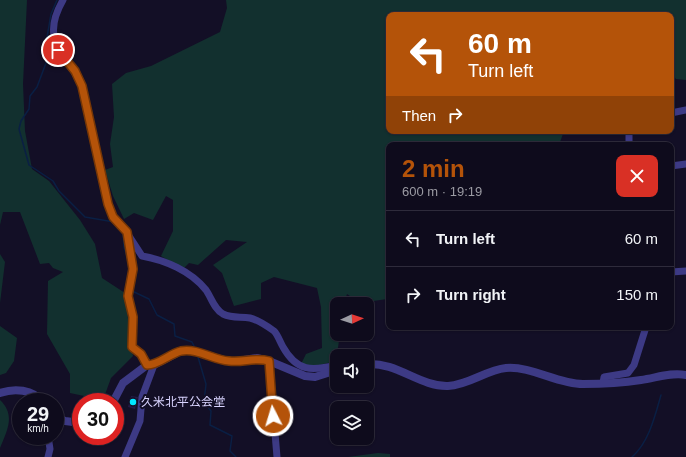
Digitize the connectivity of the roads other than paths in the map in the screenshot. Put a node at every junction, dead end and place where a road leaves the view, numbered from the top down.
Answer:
1 (63, 0) edge
2 (686, 110) edge
3 (674, 112) edge
4 (686, 164) edge
5 (674, 166) edge
6 (127, 232) junction
7 (686, 271) edge
8 (674, 272) edge
9 (645, 330) edge
10 (269, 361) junction
11 (374, 363) edge
12 (150, 365) junction
13 (330, 367) edge
14 (330, 372) edge
15 (686, 375) edge
16 (602, 383) junction
17 (0, 393) edge
18 (29, 393) edge
19 (118, 393) edge
20 (49, 445) edge
21 (48, 457) edge
22 (125, 457) edge
23 (277, 457) edge

1 - 6 street
2 - 3 street
4 - 5 street
6 - 12 street
6 - 13 street
7 - 8 street
9 - 16 street
10 - 12 street
10 - 14 street
10 - 23 street
11 - 16 street
12 - 19 street
12 - 22 street
15 - 16 street
17 - 18 street
20 - 21 street

